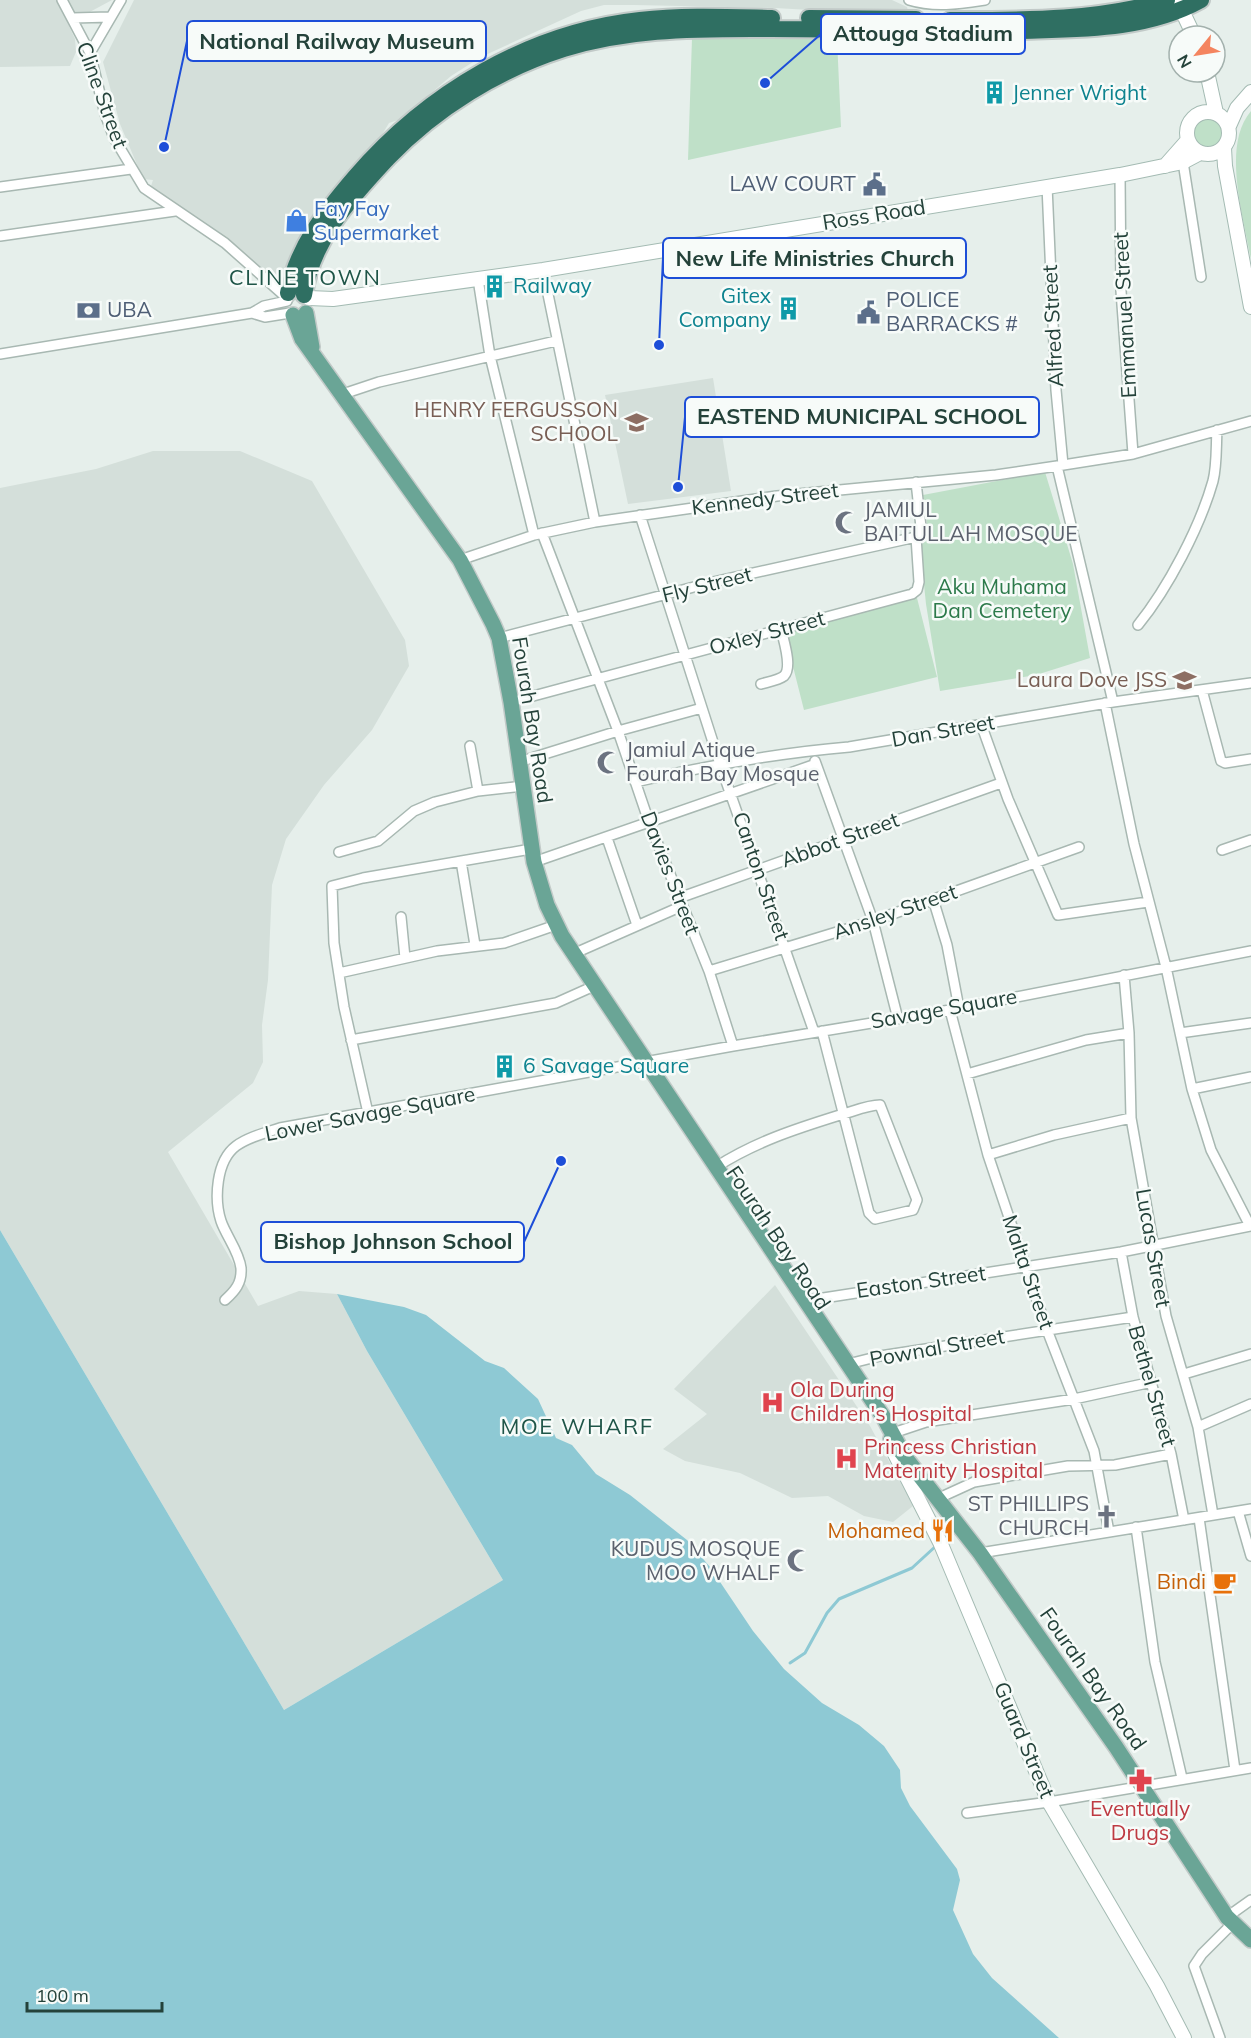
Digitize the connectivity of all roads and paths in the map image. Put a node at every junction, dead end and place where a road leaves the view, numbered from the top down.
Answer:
1 (62, 0) edge
2 (121, 0) edge
3 (909, 0) edge
4 (985, 0) edge
5 (1167, 0) edge
6 (1201, 0) edge
7 (1179, 5) edge
8 (110, 17) junction
9 (73, 18) junction
10 (1188, 24) edge
11 (90, 53) junction
12 (1210, 84) edge
13 (1210, 88) junction
14 (1251, 92) edge
15 (1201, 113) junction
16 (1222, 118) junction
17 (1188, 141) junction
18 (1212, 152) junction
19 (1183, 162) junction
20 (1165, 166) junction
21 (130, 169) junction
22 (1120, 175) junction
23 (1047, 186) junction
24 (0, 187) edge
25 (175, 211) junction
26 (0, 236) edge
27 (543, 270) junction
28 (1201, 277) dead end
29 (478, 279) junction
30 (297, 304) junction
31 (1251, 307) edge
32 (556, 341) junction
33 (0, 354) edge
34 (490, 356) junction
35 (340, 395) junction
36 (1251, 421) edge
37 (1217, 430) junction
38 (1133, 454) junction
39 (1060, 465) junction
40 (916, 482) junction
41 (640, 515) junction
42 (594, 522) junction
43 (538, 534) junction
44 (916, 537) junction
45 (460, 560) junction
46 (666, 595) junction
47 (575, 618) junction
48 (1138, 625) dead end
49 (781, 629) junction
50 (499, 638) junction
51 (685, 656) junction
52 (597, 679) junction
53 (1251, 683) edge
54 (761, 684) dead end
55 (1202, 690) junction
56 (511, 702) junction
57 (1109, 702) junction
58 (702, 708) junction
59 (981, 724) junction
60 (618, 731) junction
61 (470, 746) dead end
62 (811, 750) junction
63 (1251, 759) edge
64 (519, 762) junction
65 (720, 764) junction
66 (816, 764) junction
67 (635, 782) junction
68 (1001, 783) junction
69 (523, 786) junction
70 (478, 791) junction
71 (732, 792) junction
72 (649, 822) junction
73 (607, 838) junction
74 (843, 838) junction
75 (1251, 840) edge
76 (1079, 847) dead end
77 (1222, 850) dead end
78 (339, 852) dead end
79 (532, 856) junction
80 (461, 861) junction
81 (1035, 863) junction
82 (758, 869) junction
83 (933, 899) junction
84 (681, 902) junction
85 (1148, 902) junction
86 (400, 916) dead end
87 (873, 921) junction
88 (637, 924) junction
89 (556, 925) junction
90 (475, 945) junction
91 (787, 948) junction
92 (1251, 951) edge
93 (573, 954) junction
94 (405, 958) junction
95 (1166, 967) junction
96 (709, 971) junction
97 (339, 973) junction
98 (1124, 975) junction
99 (594, 986) junction
100 (954, 1009) junction
101 (898, 1019) junction
102 (1251, 1023) edge
103 (818, 1031) junction
104 (1129, 1033) junction
105 (1180, 1033) junction
106 (351, 1040) junction
107 (732, 1046) junction
108 (640, 1059) junction
109 (966, 1074) junction
110 (1251, 1077) edge
111 (1192, 1089) junction
112 (669, 1107) junction
113 (368, 1113) junction
114 (845, 1114) junction
115 (1131, 1118) junction
116 (988, 1155) junction
117 (716, 1167) junction
118 (730, 1196) junction
119 (1251, 1226) edge
120 (1152, 1246) junction
121 (1121, 1252) junction
122 (1026, 1267) junction
123 (225, 1300) dead end
124 (804, 1301) junction
125 (1132, 1317) junction
126 (1047, 1330) junction
127 (1249, 1357) edge
128 (848, 1364) junction
129 (1184, 1374) junction
130 (1152, 1382) junction
131 (1074, 1399) junction
132 (1251, 1404) edge
133 (1198, 1427) junction
134 (893, 1438) junction
135 (1171, 1454) junction
136 (1098, 1466) junction
137 (939, 1498) junction
138 (1251, 1509) edge
139 (1238, 1511) junction
140 (1213, 1515) junction
141 (1199, 1518) junction
142 (1184, 1520) junction
143 (1136, 1527) junction
144 (1109, 1532) junction
145 (980, 1553) junction
146 (1251, 1556) edge
147 (1251, 1768) edge
148 (1235, 1770) junction
149 (1182, 1778) junction
150 (1141, 1786) junction
151 (1049, 1802) junction
152 (967, 1813) dead end
153 (1251, 1900) edge
154 (1230, 1920) junction
155 (1251, 1940) edge
156 (1184, 2038) edge
157 (1220, 2038) edge

1 - 9 street, Cline Street
2 - 8 street
3 - 4 street
5 - 30 highway
6 - 7 highway
7 - 10 main road
7 - 30 highway
8 - 9 street
8 - 11 street
9 - 11 street, Cline Street
11 - 21 street, Cline Street
12 - 13 main road
13 - 15 main road
13 - 16 main road
14 - 16 main road
15 - 16 main road
15 - 17 main road
16 - 18 main road
17 - 18 main road
17 - 20 main road
18 - 19 main road, Ross Road
18 - 31 main road
19 - 20 main road, Ross Road
19 - 28 street
20 - 22 main road, Ross Road
21 - 24 street
21 - 25 street, Cline Street
22 - 23 main road, Ross Road
22 - 38 street, Emmanuel Street
23 - 27 main road, Ross Road
23 - 39 street, Alfred Street
25 - 26 street
25 - 30 street, Cline Street
27 - 29 main road, Ross Road
27 - 32 street
29 - 30 main road, Ross Road
29 - 34 street, Davies Street
30 - 33 street
30 - 35 main road, Fourah Bay Road
32 - 34 street
32 - 42 street
34 - 35 street
34 - 43 street, Davies Street
35 - 45 main road, Fourah Bay Road
36 - 37 street, Kennedy Street
37 - 38 street, Kennedy Street
37 - 48 street
38 - 39 street, Kennedy Street
39 - 40 street, Kennedy Street
39 - 57 street, Alfred Street
40 - 41 street, Kennedy Street
40 - 44 street, Oxley Street
41 - 42 street, Kennedy Street
41 - 46 street, Canton Street
42 - 43 street, Kennedy Street
43 - 45 street, Kennedy Street
43 - 47 street, Davies Street
44 - 46 street, Fly Street
44 - 49 street, Oxley Street
45 - 50 main road, Fourah Bay Road
46 - 47 street, Fly Street
46 - 51 street, Canton Street
47 - 50 street, Fly Street
47 - 52 street, Davies Street
49 - 51 street, Oxley Street
49 - 54 street
50 - 56 main road, Fourah Bay Road
51 - 52 street, Oxley Street
51 - 58 street, Canton Street
52 - 56 street, Oxley Street
52 - 60 street, Davies Street
53 - 55 street, Dan Street
55 - 57 street, Dan Street
55 - 63 street
56 - 64 main road, Fourah Bay Road
57 - 59 street, Dan Street
57 - 85 street, Alfred Street
58 - 60 street
58 - 65 street, Canton Street
59 - 62 street, Dan Street
59 - 68 street
60 - 64 street
60 - 67 street, Davies Street
61 - 70 street
62 - 65 street, Dan Street
62 - 66 street
64 - 69 main road, Fourah Bay Road
65 - 67 street, Dan Street
65 - 71 street, Canton Street
66 - 71 street
66 - 74 street
67 - 72 street, Davies Street
68 - 74 street, Abbot Street
68 - 81 street
69 - 70 street
69 - 79 main road, Fourah Bay Road
70 - 78 street
71 - 72 street
71 - 82 street, Canton Street
72 - 73 street
72 - 84 street, Davies Street
73 - 79 street
73 - 88 street
74 - 82 street, Abbot Street
74 - 87 street
75 - 77 street
76 - 81 street, Ansley Street
79 - 80 street
79 - 89 main road, Fourah Bay Road
80 - 90 street
80 - 97 street
81 - 83 street, Ansley Street
81 - 85 street
82 - 84 street, Abbot Street
82 - 91 street, Canton Street
83 - 87 street, Ansley Street
83 - 100 street, Malta Street
84 - 88 street, Abbot Street
84 - 96 street, Davies Street
85 - 95 street, Alfred Street
86 - 94 street
87 - 91 street, Ansley Street
87 - 101 street
88 - 93 street, Abbot Street
89 - 90 street
89 - 93 main road, Fourah Bay Road
90 - 94 street
91 - 96 street, Ansley Street
91 - 103 street, Canton Street
92 - 95 street, Savage Square
93 - 99 main road, Fourah Bay Road
94 - 97 street
95 - 98 street, Savage Square
95 - 105 street, Alfred Street
96 - 107 street, Davies Street
97 - 106 street
98 - 100 street, Savage Square
98 - 104 street, Lucas Street
99 - 106 street
99 - 108 main road, Fourah Bay Road
100 - 101 street, Savage Square
100 - 109 street, Malta Street
101 - 103 street, Savage Square
102 - 105 street
103 - 107 street, Savage Square
103 - 114 street, Canton Street
104 - 109 street
104 - 115 street, Lucas Street
105 - 111 street, Alfred Street
106 - 113 street
107 - 108 street, Savage Square
108 - 112 main road, Fourah Bay Road
108 - 113 street, Lower Savage Square
109 - 116 street, Malta Street
110 - 111 street
111 - 119 street, Alfred Street
112 - 117 main road, Fourah Bay Road
112 - 118 main road, Fourah Bay Road
113 - 123 street, Lower Savage Square
114 - 114 street, Canton Street
114 - 117 street
115 - 116 street
115 - 120 street, Lucas Street
116 - 122 street, Malta Street
117 - 118 main road, Fourah Bay Road
118 - 124 main road, Fourah Bay Road
118 - 134 main road, Fourah Bay Road
119 - 120 street, Easton Street
120 - 121 street, Easton Street
120 - 129 street, Lucas Street
121 - 122 street, Easton Street
121 - 125 street, Bethel Street
122 - 124 street, Easton Street
122 - 126 street, Malta Street
124 - 128 main road, Fourah Bay Road
125 - 126 street, Pownal Street
125 - 130 street, Bethel Street
126 - 128 street, Pownal Street
126 - 131 street, Malta Street
127 - 129 street
128 - 134 main road, Fourah Bay Road
129 - 133 street, Lucas Street
130 - 131 street
130 - 135 street, Bethel Street
131 - 134 street
131 - 136 street, Malta Street
132 - 133 street
133 - 140 street, Lucas Street
134 - 137 main road, Fourah Bay Road
134 - 151 main road, Guard Street
135 - 136 street
135 - 142 street, Bethel Street
136 - 137 street
136 - 144 street, Malta Street
137 - 145 main road, Fourah Bay Road
138 - 139 street
139 - 140 street
139 - 146 street
140 - 141 street
141 - 142 street
141 - 148 street
142 - 143 street
143 - 144 street
143 - 149 street
144 - 145 street
145 - 150 main road, Fourah Bay Road
147 - 148 street
148 - 149 street
149 - 150 street
150 - 151 street
150 - 154 main road, Fourah Bay Road
151 - 152 street
151 - 156 main road, Guard Street
153 - 154 street
154 - 155 main road, Fourah Bay Road
154 - 157 street

